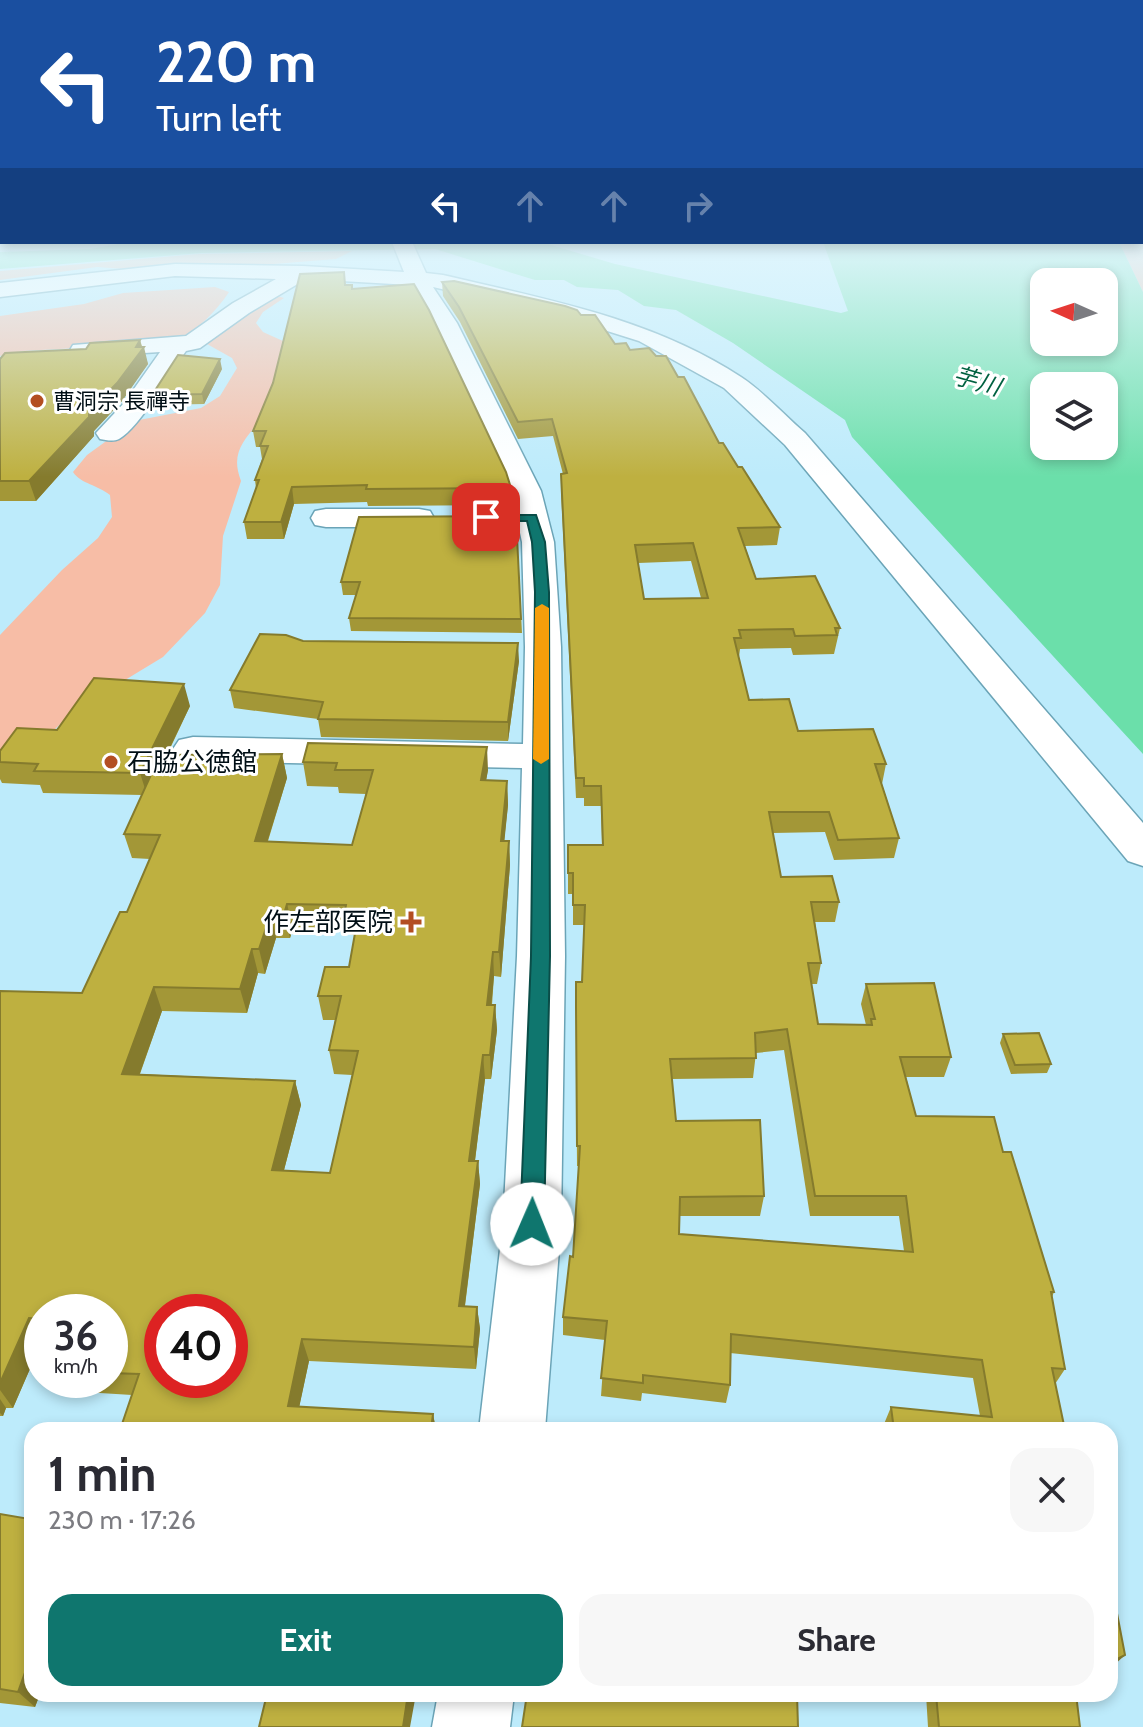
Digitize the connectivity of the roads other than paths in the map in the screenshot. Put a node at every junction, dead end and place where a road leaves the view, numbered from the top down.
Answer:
1 (230, 316) edge
2 (455, 316) edge
3 (529, 316) edge
4 (582, 316) edge
5 (504, 317) edge
6 (178, 344) junction
7 (61, 351) edge
8 (110, 433) dead end
9 (326, 518) dead end
10 (454, 518) edge
11 (193, 749) dead end
12 (541, 756) junction
13 (1143, 851) edge
14 (513, 1422) edge
15 (475, 1702) edge
16 (471, 1727) edge

1 - 6 street
2 - 12 street
3 - 5 street
4 - 13 street
6 - 7 street
6 - 8 street
9 - 10 street
11 - 12 street
12 - 14 street
15 - 16 street

